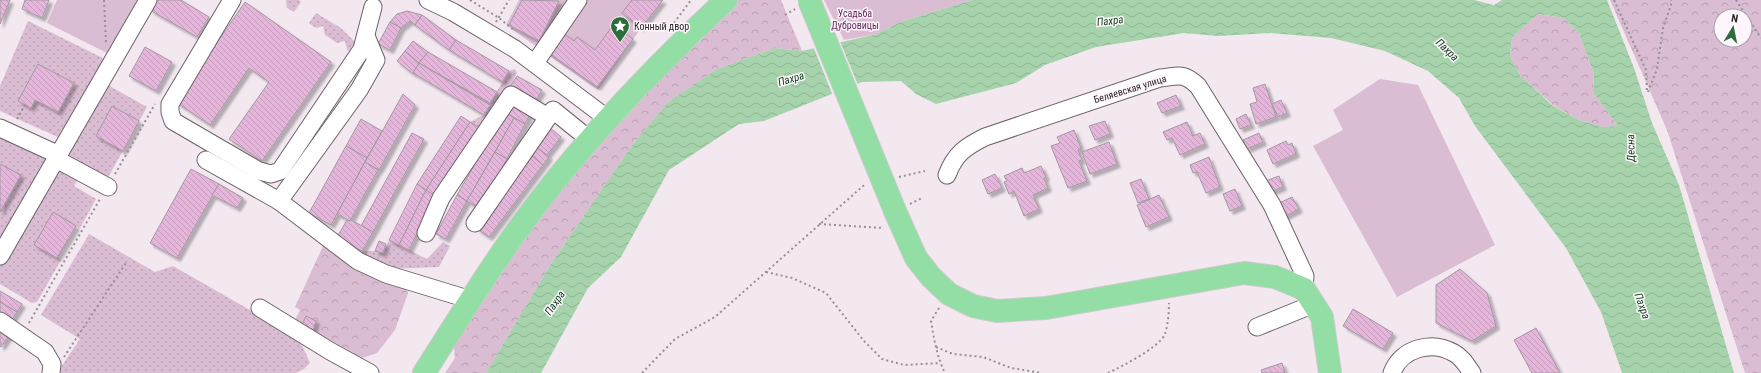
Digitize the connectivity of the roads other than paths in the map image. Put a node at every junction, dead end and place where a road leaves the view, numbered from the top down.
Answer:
1 (148, 0) edge
2 (232, 0) edge
3 (428, 0) edge
4 (578, 0) edge
5 (726, 0) edge
6 (802, 4) edge
7 (373, 7) dead end
8 (364, 43) junction
9 (535, 63) junction
10 (548, 117) junction
11 (608, 119) junction
12 (5, 130) edge
13 (590, 140) junction
14 (58, 157) junction
15 (206, 160) dead end
16 (947, 175) dead end
17 (108, 187) dead end
18 (279, 201) junction
19 (475, 223) dead end
20 (426, 233) dead end
21 (0, 256) edge
22 (1309, 297) junction
23 (464, 298) junction
24 (441, 302) dead end
25 (260, 308) dead end
26 (0, 321) edge
27 (1257, 327) dead end
28 (52, 368) edge
29 (370, 373) edge
30 (424, 373) edge
31 (1330, 373) edge
32 (1392, 373) edge
33 (1472, 373) edge

1 - 14 street
2 - 8 street
3 - 9 street
4 - 9 street
5 - 11 main road
6 - 22 main road, bridge
7 - 8 street
8 - 18 street
9 - 11 street
10 - 13 street
10 - 19 street
10 - 20 street
11 - 13 main road
12 - 14 street
13 - 23 main road
14 - 17 street
14 - 21 street
15 - 18 street
16 - 22 street, Беляевская улица
18 - 23 street
22 - 27 street
22 - 31 main road, Беляевская улица
23 - 24 street
23 - 30 main road
25 - 29 street
26 - 28 street
32 - 33 street

